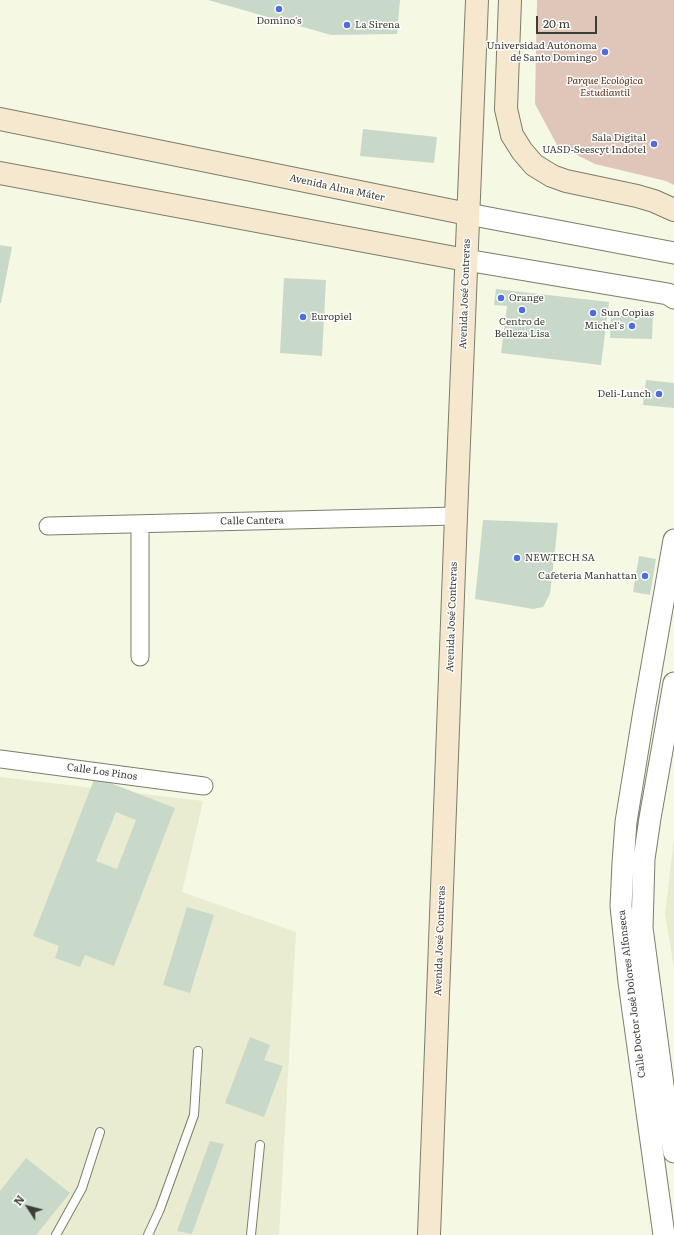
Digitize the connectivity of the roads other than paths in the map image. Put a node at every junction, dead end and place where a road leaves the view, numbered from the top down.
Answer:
1 (477, 0) edge
2 (510, 0) edge
3 (0, 119) edge
4 (0, 173) edge
5 (674, 210) edge
6 (468, 214) junction
7 (674, 253) edge
8 (466, 260) junction
9 (671, 296) edge
10 (456, 516) junction
11 (140, 524) junction
12 (48, 526) dead end
13 (674, 540) edge
14 (140, 657) dead end
15 (674, 683) edge
16 (0, 759) edge
17 (204, 786) dead end
18 (198, 1051) dead end
19 (100, 1132) dead end
20 (260, 1145) dead end
21 (674, 1152) edge
22 (56, 1235) edge
23 (148, 1235) edge
24 (251, 1235) edge
25 (429, 1235) edge
26 (664, 1235) edge

1 - 6 main road, Avenida José Contreras
2 - 5 main road
3 - 6 main road, Avenida Alma Máter
4 - 8 main road
6 - 7 street, Avenida Alma Máter
6 - 8 main road, Avenida José Contreras
8 - 9 street
8 - 10 main road, Avenida José Contreras
10 - 11 street, Calle Cantera
10 - 25 main road, Avenida José Contreras
11 - 12 street, Calle Cantera
11 - 14 street
13 - 26 street, Calle Doctor José Dolores Alfonseca
15 - 21 street, Calle Doctor José Dolores Alfonseca
16 - 17 street, Calle Los Pinos
18 - 23 lane
19 - 22 lane
20 - 24 lane

